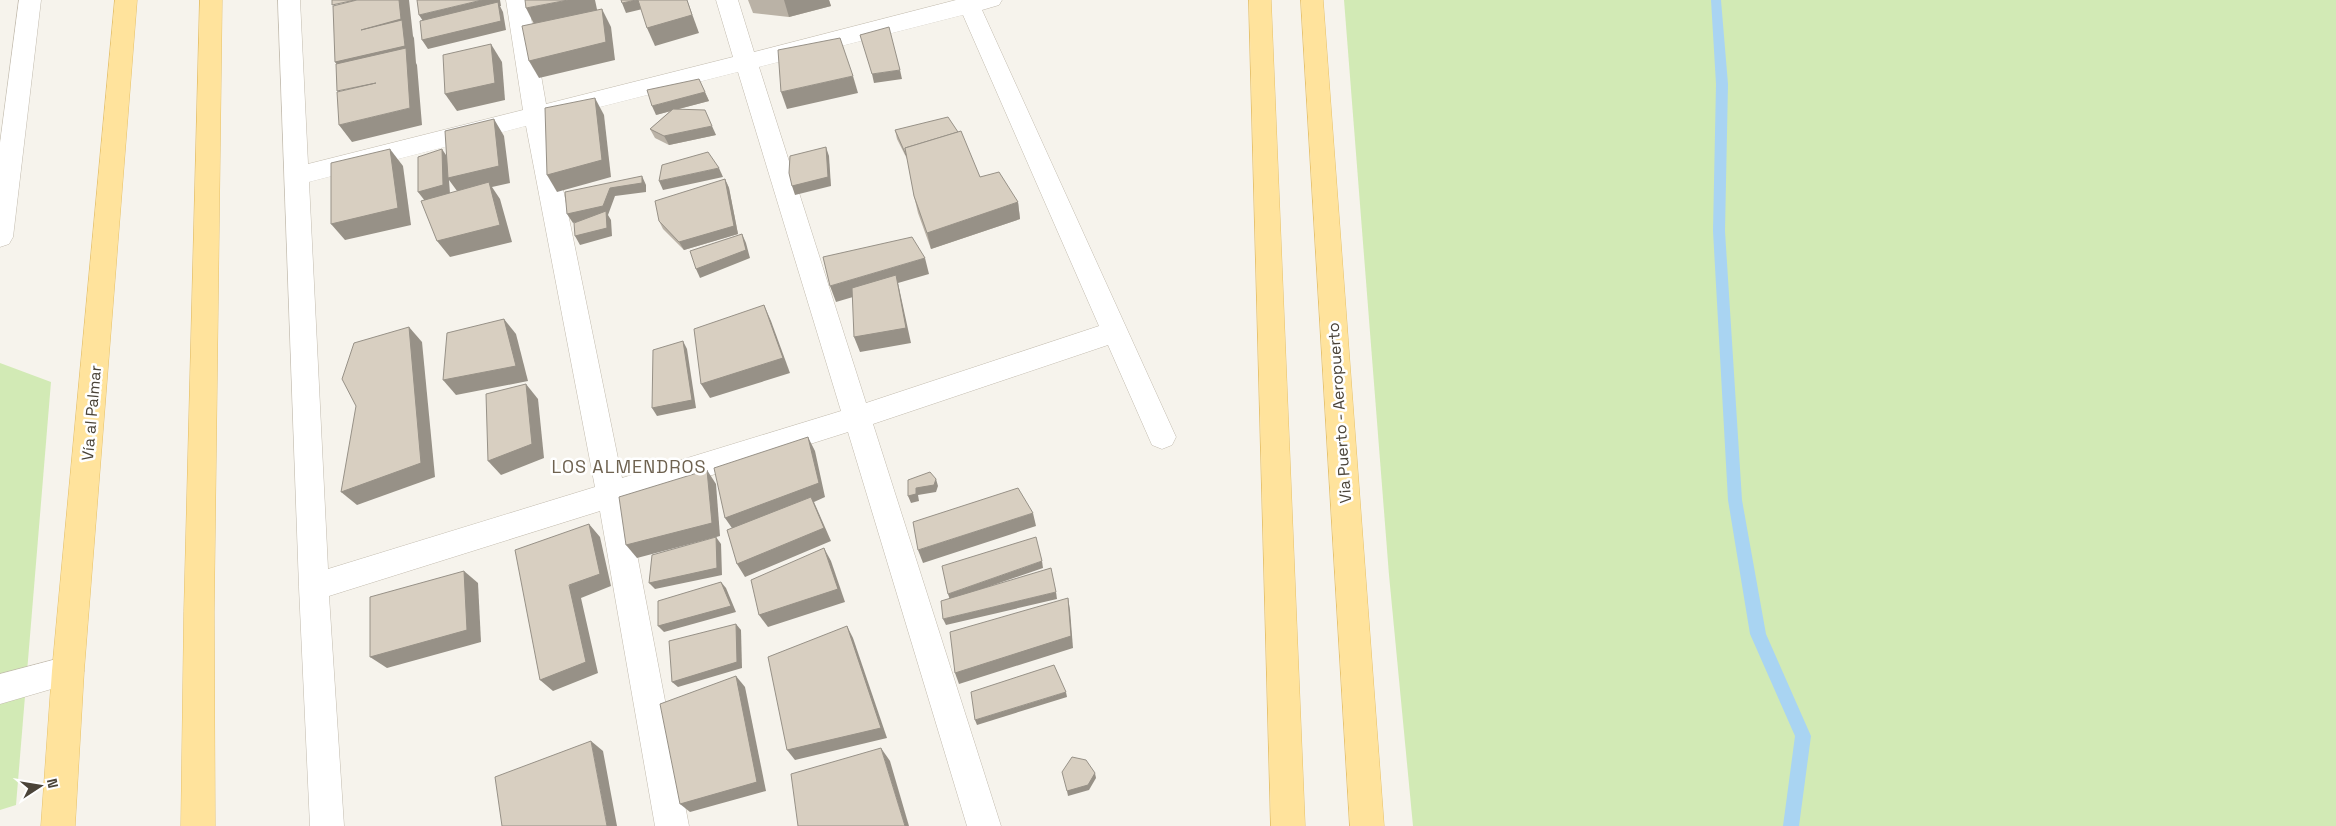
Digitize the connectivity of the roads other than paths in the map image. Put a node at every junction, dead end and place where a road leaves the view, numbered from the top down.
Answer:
1 (30, 0) edge
2 (126, 0) edge
3 (211, 0) edge
4 (289, 0) edge
5 (517, 0) edge
6 (727, 0) edge
7 (1260, 0) edge
8 (1312, 0) edge
9 (976, 2) edge
10 (745, 62) junction
11 (536, 115) junction
12 (296, 176) junction
13 (0, 237) edge
14 (1114, 332) junction
15 (856, 418) junction
16 (1162, 437) dead end
17 (611, 494) junction
18 (314, 587) junction
19 (68, 671) junction
20 (0, 689) edge
21 (58, 826) edge
22 (198, 826) edge
23 (327, 826) edge
24 (672, 826) edge
25 (984, 826) edge
26 (1288, 826) edge
27 (1367, 826) edge

1 - 13 street
2 - 19 main road, Vía al Palmar
3 - 22 main road
4 - 12 street
5 - 11 street
6 - 10 street
7 - 26 main road
8 - 27 main road, Via Puerto - Aeropuerto
9 - 10 street
9 - 14 street
10 - 11 street
10 - 15 street
11 - 12 street
11 - 17 street
12 - 18 street
14 - 15 street
14 - 16 street
15 - 17 street
15 - 25 street
17 - 18 street
17 - 24 street
18 - 23 street
19 - 20 street
19 - 21 main road, Vía al Palmar

